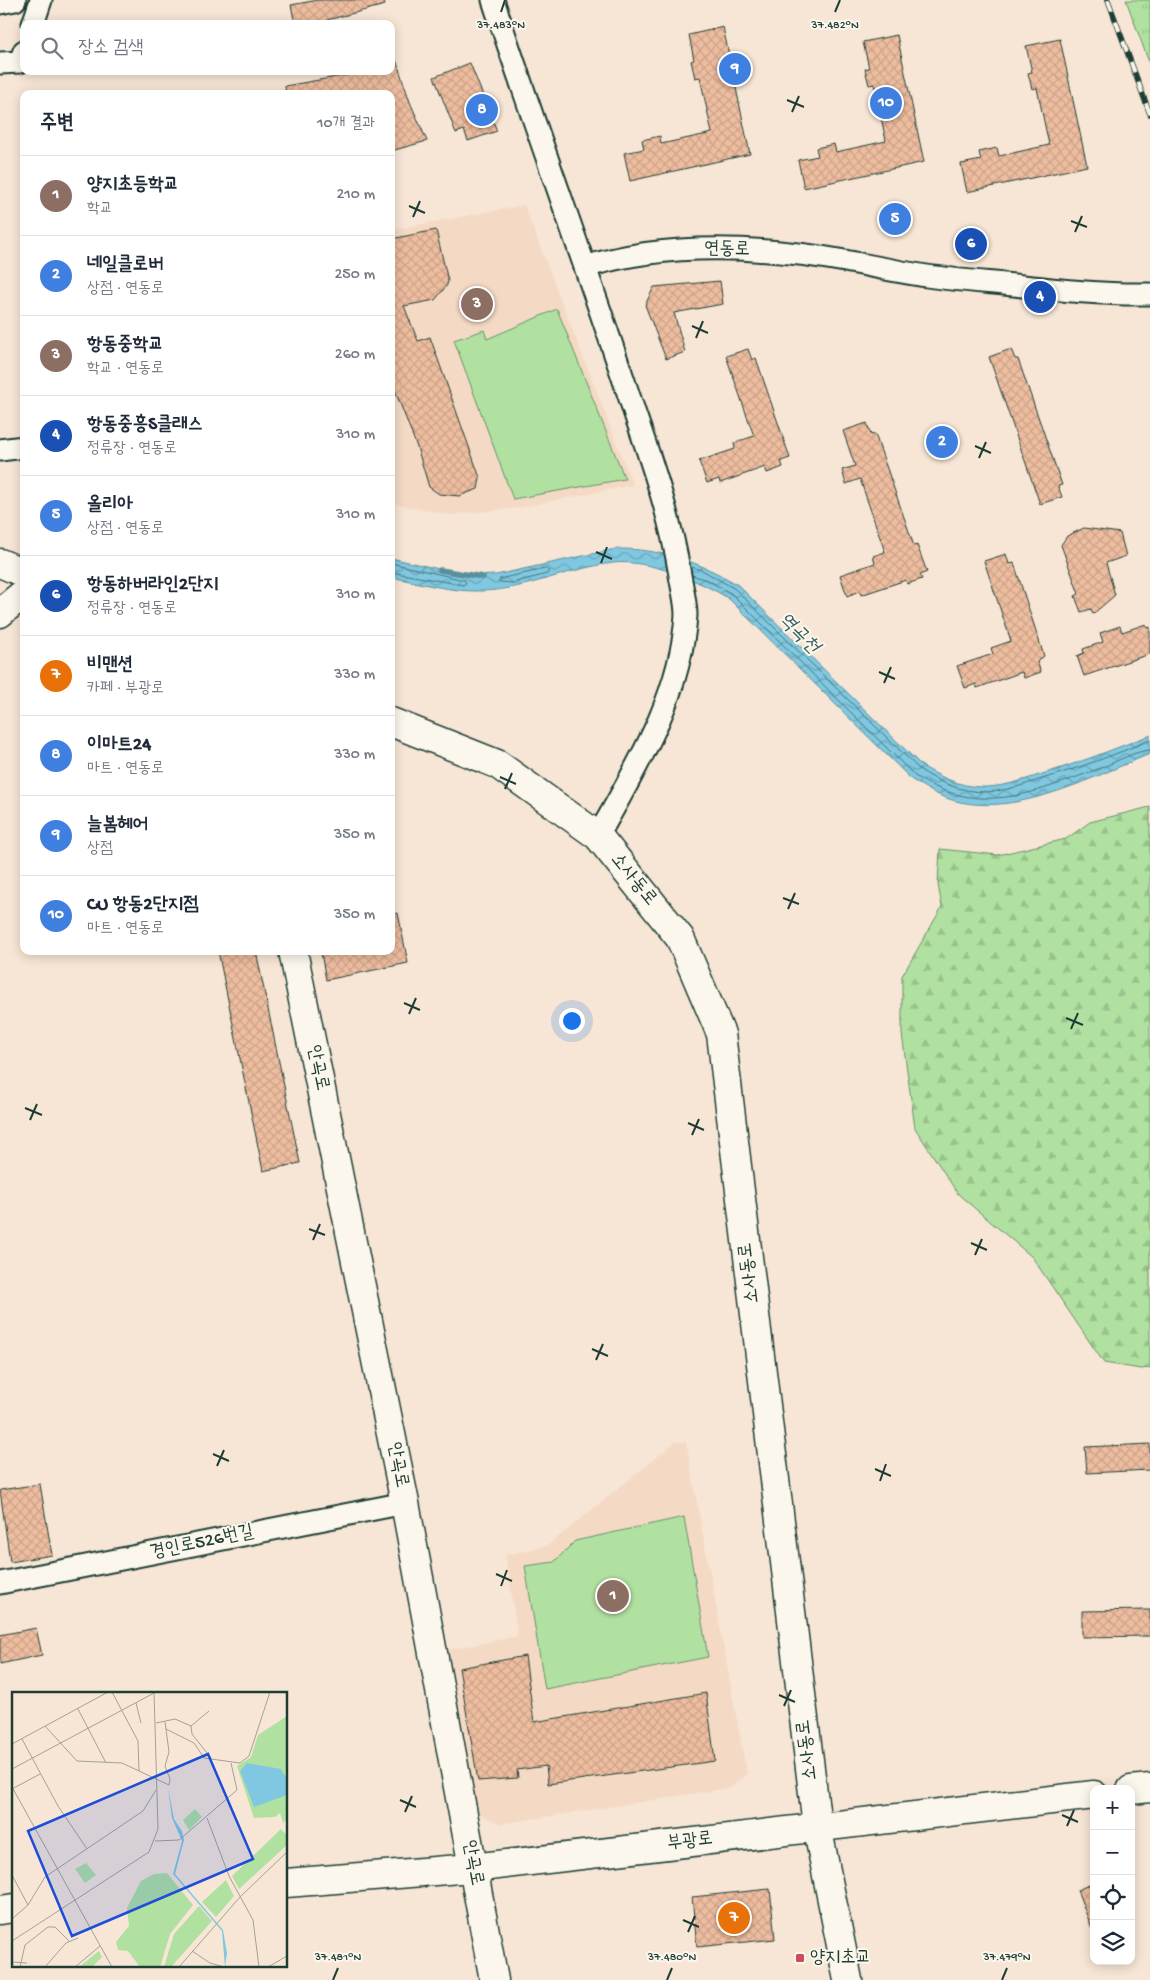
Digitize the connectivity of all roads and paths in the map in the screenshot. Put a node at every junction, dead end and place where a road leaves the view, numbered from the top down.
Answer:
1 (15, 0) edge
2 (42, 0) edge
3 (493, 0) edge
4 (0, 3) edge
5 (34, 20) edge
6 (20, 62) edge
7 (0, 63) edge
8 (586, 267) junction
9 (1150, 294) edge
10 (20, 448) edge
11 (0, 450) edge
12 (0, 563) edge
13 (20, 571) edge
14 (20, 596) edge
15 (0, 613) edge
16 (395, 724) edge
17 (598, 836) junction
18 (293, 955) edge
19 (404, 1503) junction
20 (0, 1583) edge
21 (1150, 1788) edge
22 (1135, 1790) edge
23 (1090, 1795) edge
24 (817, 1826) junction
25 (472, 1868) junction
26 (288, 1883) edge
27 (494, 1980) edge
28 (848, 1980) edge

1 - 4 street
2 - 5 street
3 - 8 street
6 - 7 street
8 - 9 street, 연동로
8 - 17 street
10 - 11 street
12 - 13 street
14 - 15 street
16 - 17 street, 소사동로
17 - 24 street, 소사동로
18 - 19 street, 안곡로
19 - 20 street, 경인로526번길
19 - 25 street, 안곡로
21 - 22 street
23 - 24 street, 부광로
24 - 25 street, 부광로
24 - 28 street, 소사동로
25 - 26 street, 부광로
25 - 27 street, 안곡로

